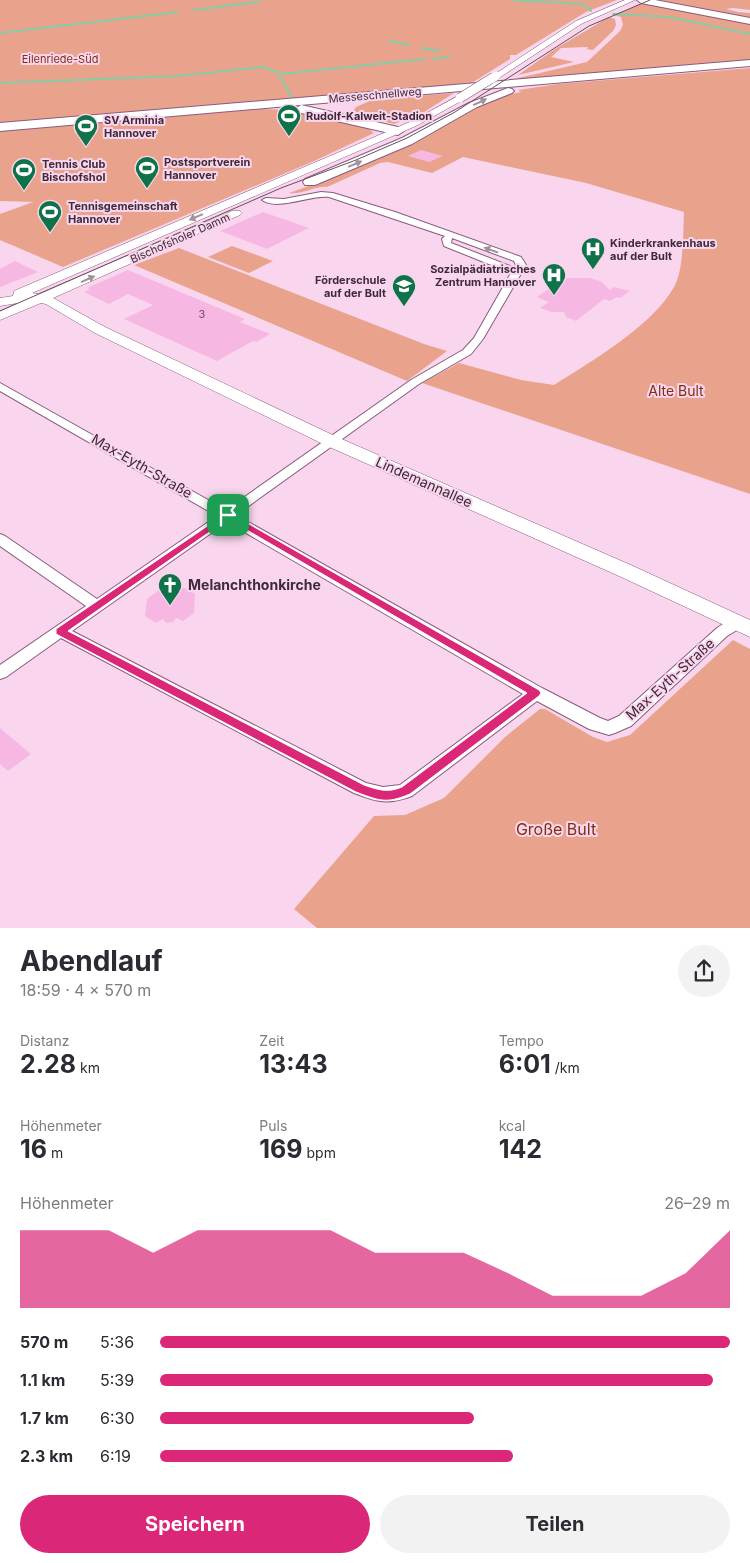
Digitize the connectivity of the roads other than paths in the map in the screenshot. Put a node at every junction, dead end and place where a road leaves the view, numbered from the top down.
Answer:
1 (632, 0) edge
2 (641, 0) edge
3 (653, 0) edge
4 (750, 20) edge
5 (750, 64) edge
6 (539, 83) junction
7 (404, 95) junction
8 (236, 109) junction
9 (0, 128) edge
10 (401, 130) junction
11 (354, 150) junction
12 (310, 182) junction
13 (249, 195) junction
14 (266, 200) junction
15 (36, 296) junction
16 (0, 302) edge
17 (0, 316) edge
18 (0, 386) edge
19 (331, 441) junction
20 (228, 515) junction
21 (0, 539) edge
22 (97, 606) junction
23 (743, 626) edge
24 (60, 631) junction
25 (0, 673) edge
26 (536, 693) junction

1 - 10 main road, Bischofsholer Damm, bridge
2 - 4 highway
3 - 4 highway
5 - 6 highway, Messeschnellweg
5 - 9 highway, Messeschnellweg
6 - 7 highway, Messeschnellweg
12 -> 6 highway
7 - 8 highway, Messeschnellweg
7 - 10 highway
8 - 9 highway, Messeschnellweg
8 - 10 highway
10 - 11 main road, Bischofsholer Damm
11 - 12 main road, Bischofsholer Damm
11 - 13 main road, Bischofsholer Damm
12 - 14 main road, Bischofsholer Damm
13 - 14 main road
13 -> 15 main road, Bischofsholer Damm
15 -> 14 main road, Bischofsholer Damm
14 - 19 street
15 - 16 main road
15 - 17 main road, Bischofsholer Damm
15 - 19 main road, Lindemannallee
18 - 20 street, Max-Eyth-Straße
19 - 20 street
19 - 23 main road, Lindemannallee
20 - 22 street
20 - 26 street, Max-Eyth-Straße
21 - 22 street
22 - 24 street
23 - 26 street, Max-Eyth-Straße
24 - 25 street
24 - 26 street

